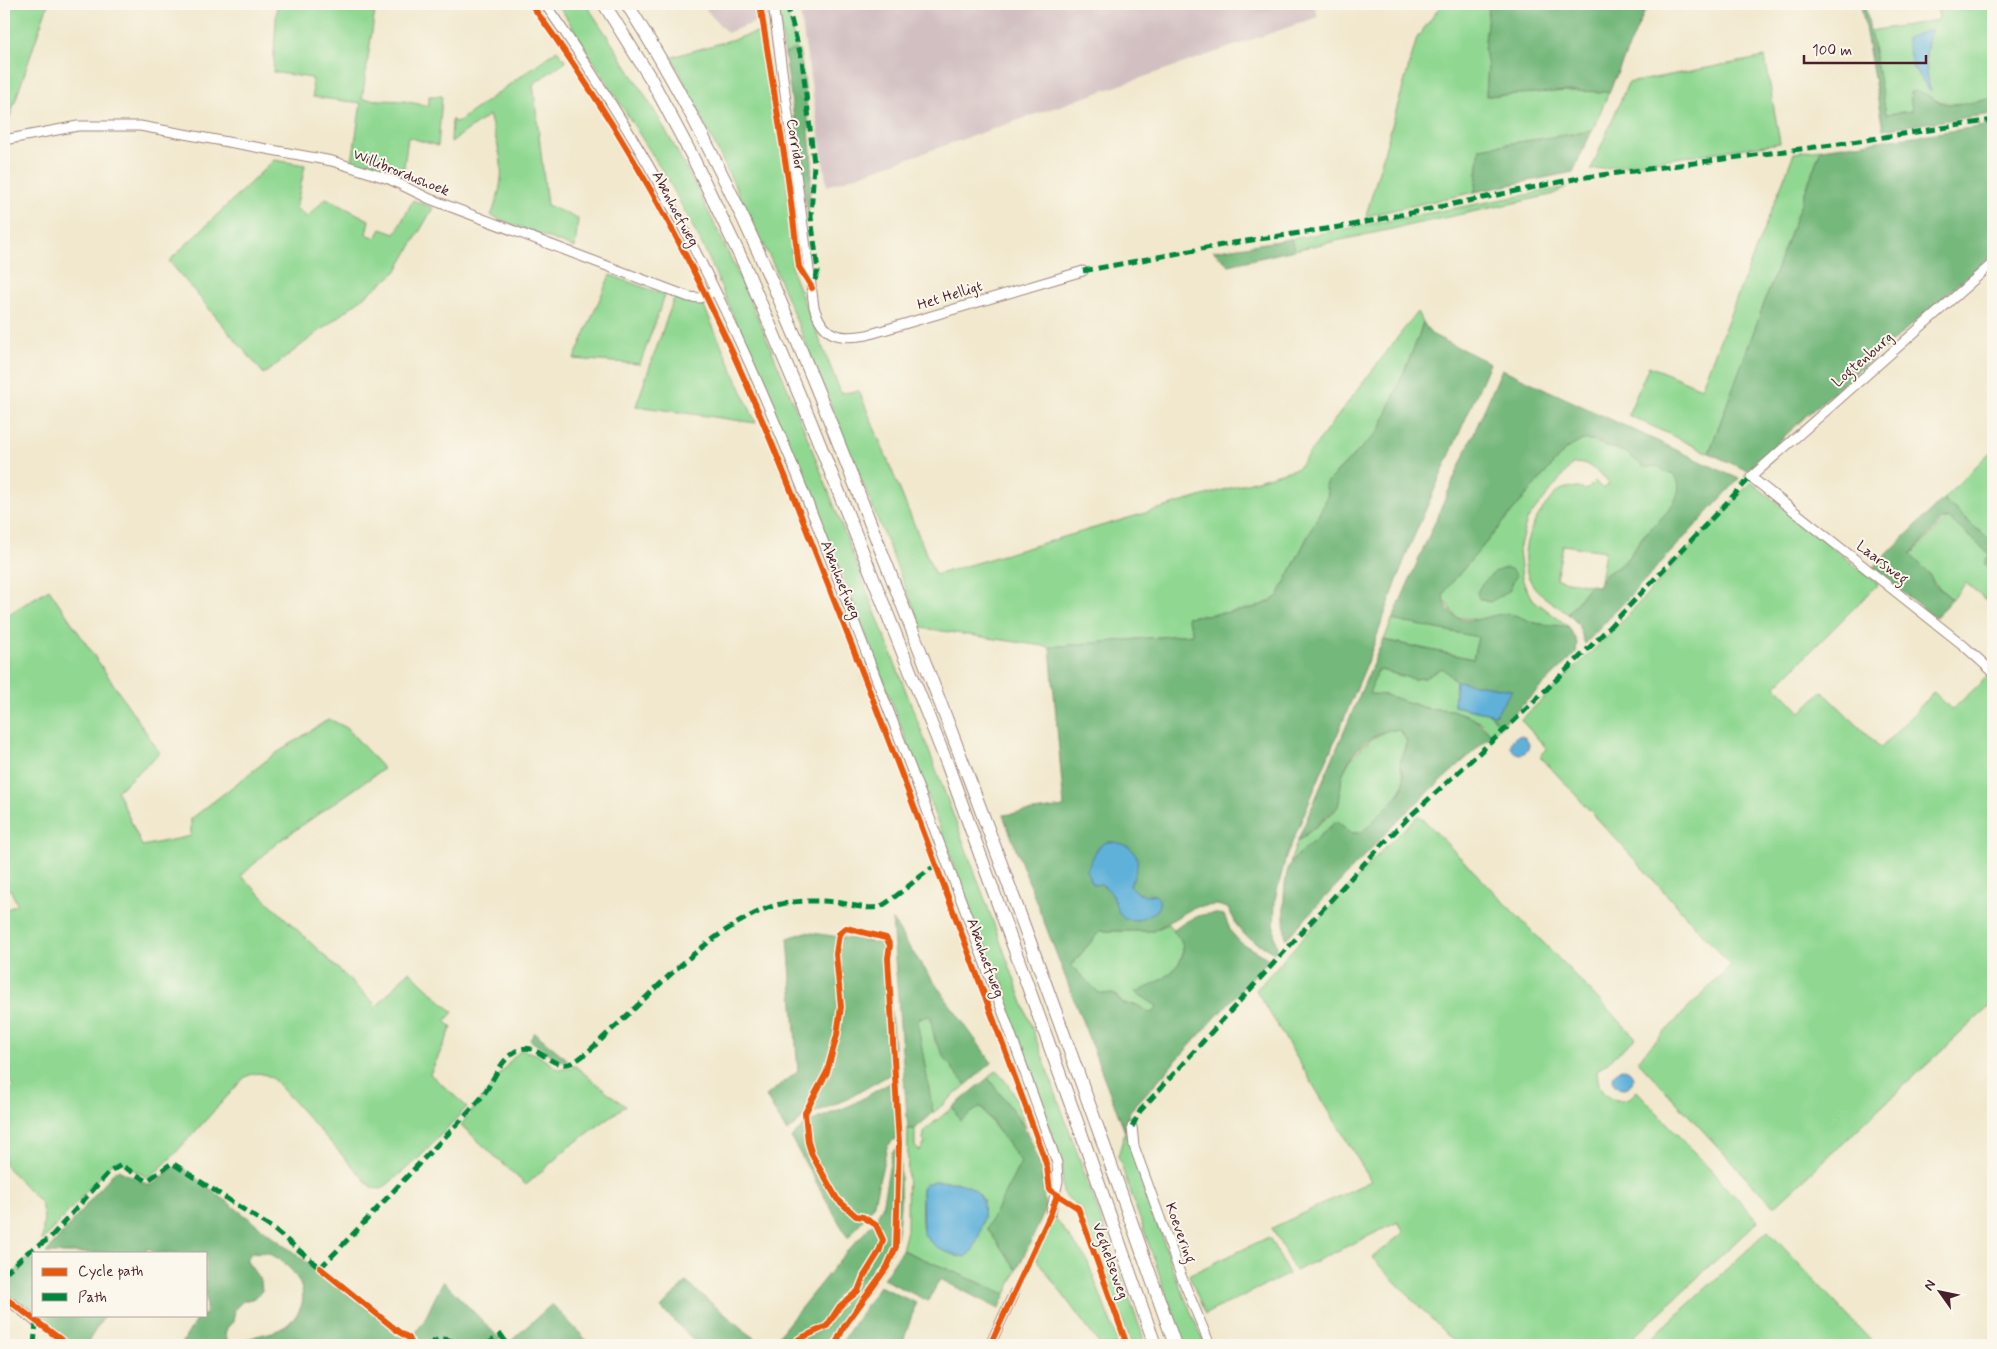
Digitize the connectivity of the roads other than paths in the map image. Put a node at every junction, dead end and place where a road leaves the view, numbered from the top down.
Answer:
1 (545, 4) edge
2 (604, 4) edge
3 (627, 4) edge
4 (773, 4) edge
5 (4, 140) edge
6 (1993, 263) edge
7 (1083, 271) dead end
8 (716, 291) junction
9 (825, 329) joint
10 (1751, 477) joint
11 (1993, 672) edge
12 (1132, 1127) dead end
13 (1051, 1213) dead end
14 (1014, 1294) dead end
15 (4, 1297) edge
16 (36, 1322) dead end
17 (990, 1345) edge
18 (1155, 1345) edge
19 (1175, 1345) edge
20 (1210, 1345) edge

1 - 8 street, Abenhoefweg
2 - 18 highway
3 - 19 highway
4 - 9 street, Corridor
5 - 8 street, Willibrordushoek
6 - 10 street, Logtenburg
7 - 9 street, Het Helligt
8 - 13 street, Abenhoefweg
10 - 11 street, Laarsweg
12 - 20 street, Koevering
14 - 17 street
15 - 16 street

